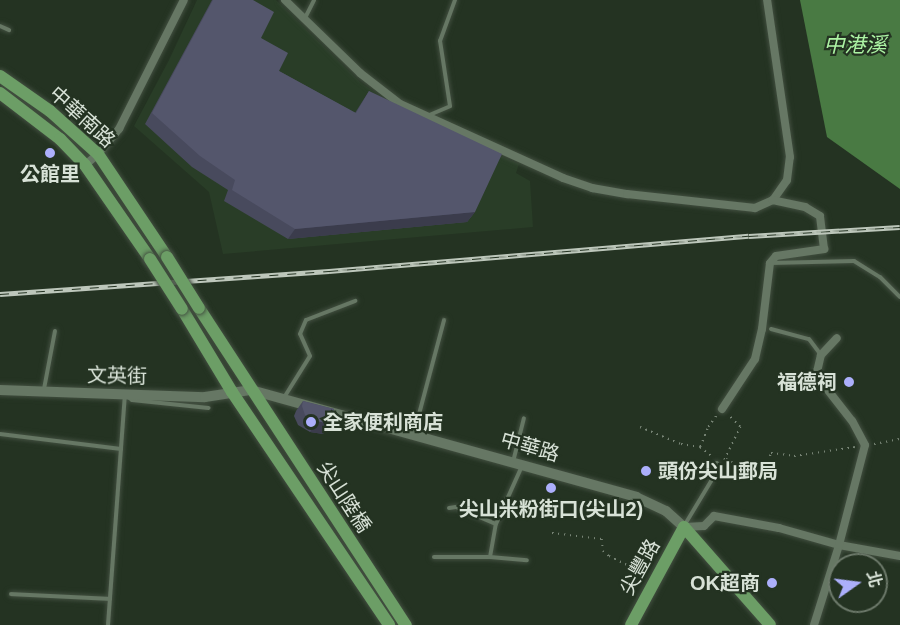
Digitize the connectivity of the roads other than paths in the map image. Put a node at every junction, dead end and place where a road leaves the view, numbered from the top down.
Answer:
1 (184, 0) edge
2 (285, 0) edge
3 (314, 0) edge
4 (455, 0) edge
5 (767, 0) edge
6 (304, 20) junction
7 (0, 26) edge
8 (9, 30) dead end
9 (0, 76) edge
10 (0, 93) edge
11 (28, 95) junction
12 (20, 107) junction
13 (426, 116) junction
14 (98, 154) junction
15 (85, 165) junction
16 (773, 200) junction
17 (770, 263) junction
18 (900, 297) edge
19 (356, 301) dead end
20 (444, 320) dead end
21 (771, 329) dead end
22 (55, 331) dead end
23 (837, 338) dead end
24 (821, 355) junction
25 (0, 390) edge
26 (251, 390) junction
27 (232, 392) junction
28 (43, 393) junction
29 (125, 394) junction
30 (282, 400) junction
31 (209, 408) dead end
32 (722, 409) road end
33 (524, 418) dead end
34 (0, 434) edge
35 (413, 436) junction
36 (121, 449) junction
37 (717, 463) road end
38 (518, 464) junction
39 (449, 508) dead end
40 (496, 524) junction
41 (684, 527) junction
42 (839, 545) junction
43 (900, 556) edge
44 (434, 557) dead end
45 (490, 557) junction
46 (527, 560) dead end
47 (10, 594) dead end
48 (110, 599) junction
49 (108, 625) edge
50 (389, 625) edge
51 (406, 625) edge
52 (631, 625) edge
53 (770, 625) edge
54 (814, 625) edge

1 - 14 street
2 - 6 street
3 - 6 lane
4 - 13 lane
5 - 16 street
6 - 13 street
7 - 8 lane
9 - 11 main road, 中華南路
10 - 12 main road, 中華南路
11 - 12 main road
11 - 14 main road, 中華南路
12 - 15 main road, 中華南路
13 - 16 street
14 - 15 street
14 - 26 main road, 中華南路, bridge
15 - 27 main road, 中華南路, bridge
16 - 17 street
17 - 18 lane
17 - 32 street
19 - 30 lane
20 - 35 lane
21 - 24 lane
22 - 28 lane
23 - 24 street
24 - 42 street
25 - 28 street, 文英街
26 - 27 street, 中華路
26 - 30 street, 中華路
26 - 51 main road, 尖山陸橋
27 - 29 street, 文英街
27 - 50 main road, 尖山陸橋
28 - 29 street, 文英街
29 - 31 lane
29 - 36 lane
30 - 35 street, 中華路
33 - 38 lane
34 - 36 lane
35 - 38 street, 中華路
36 - 48 lane
37 - 41 lane
38 - 40 lane
38 - 41 street, 中華路
39 - 40 lane
40 - 45 lane
41 - 42 street
41 - 52 main road, 尖豐路
41 - 53 main road, 中華路
42 - 43 street
42 - 54 street
44 - 45 lane
45 - 46 lane
47 - 48 lane
48 - 49 lane

